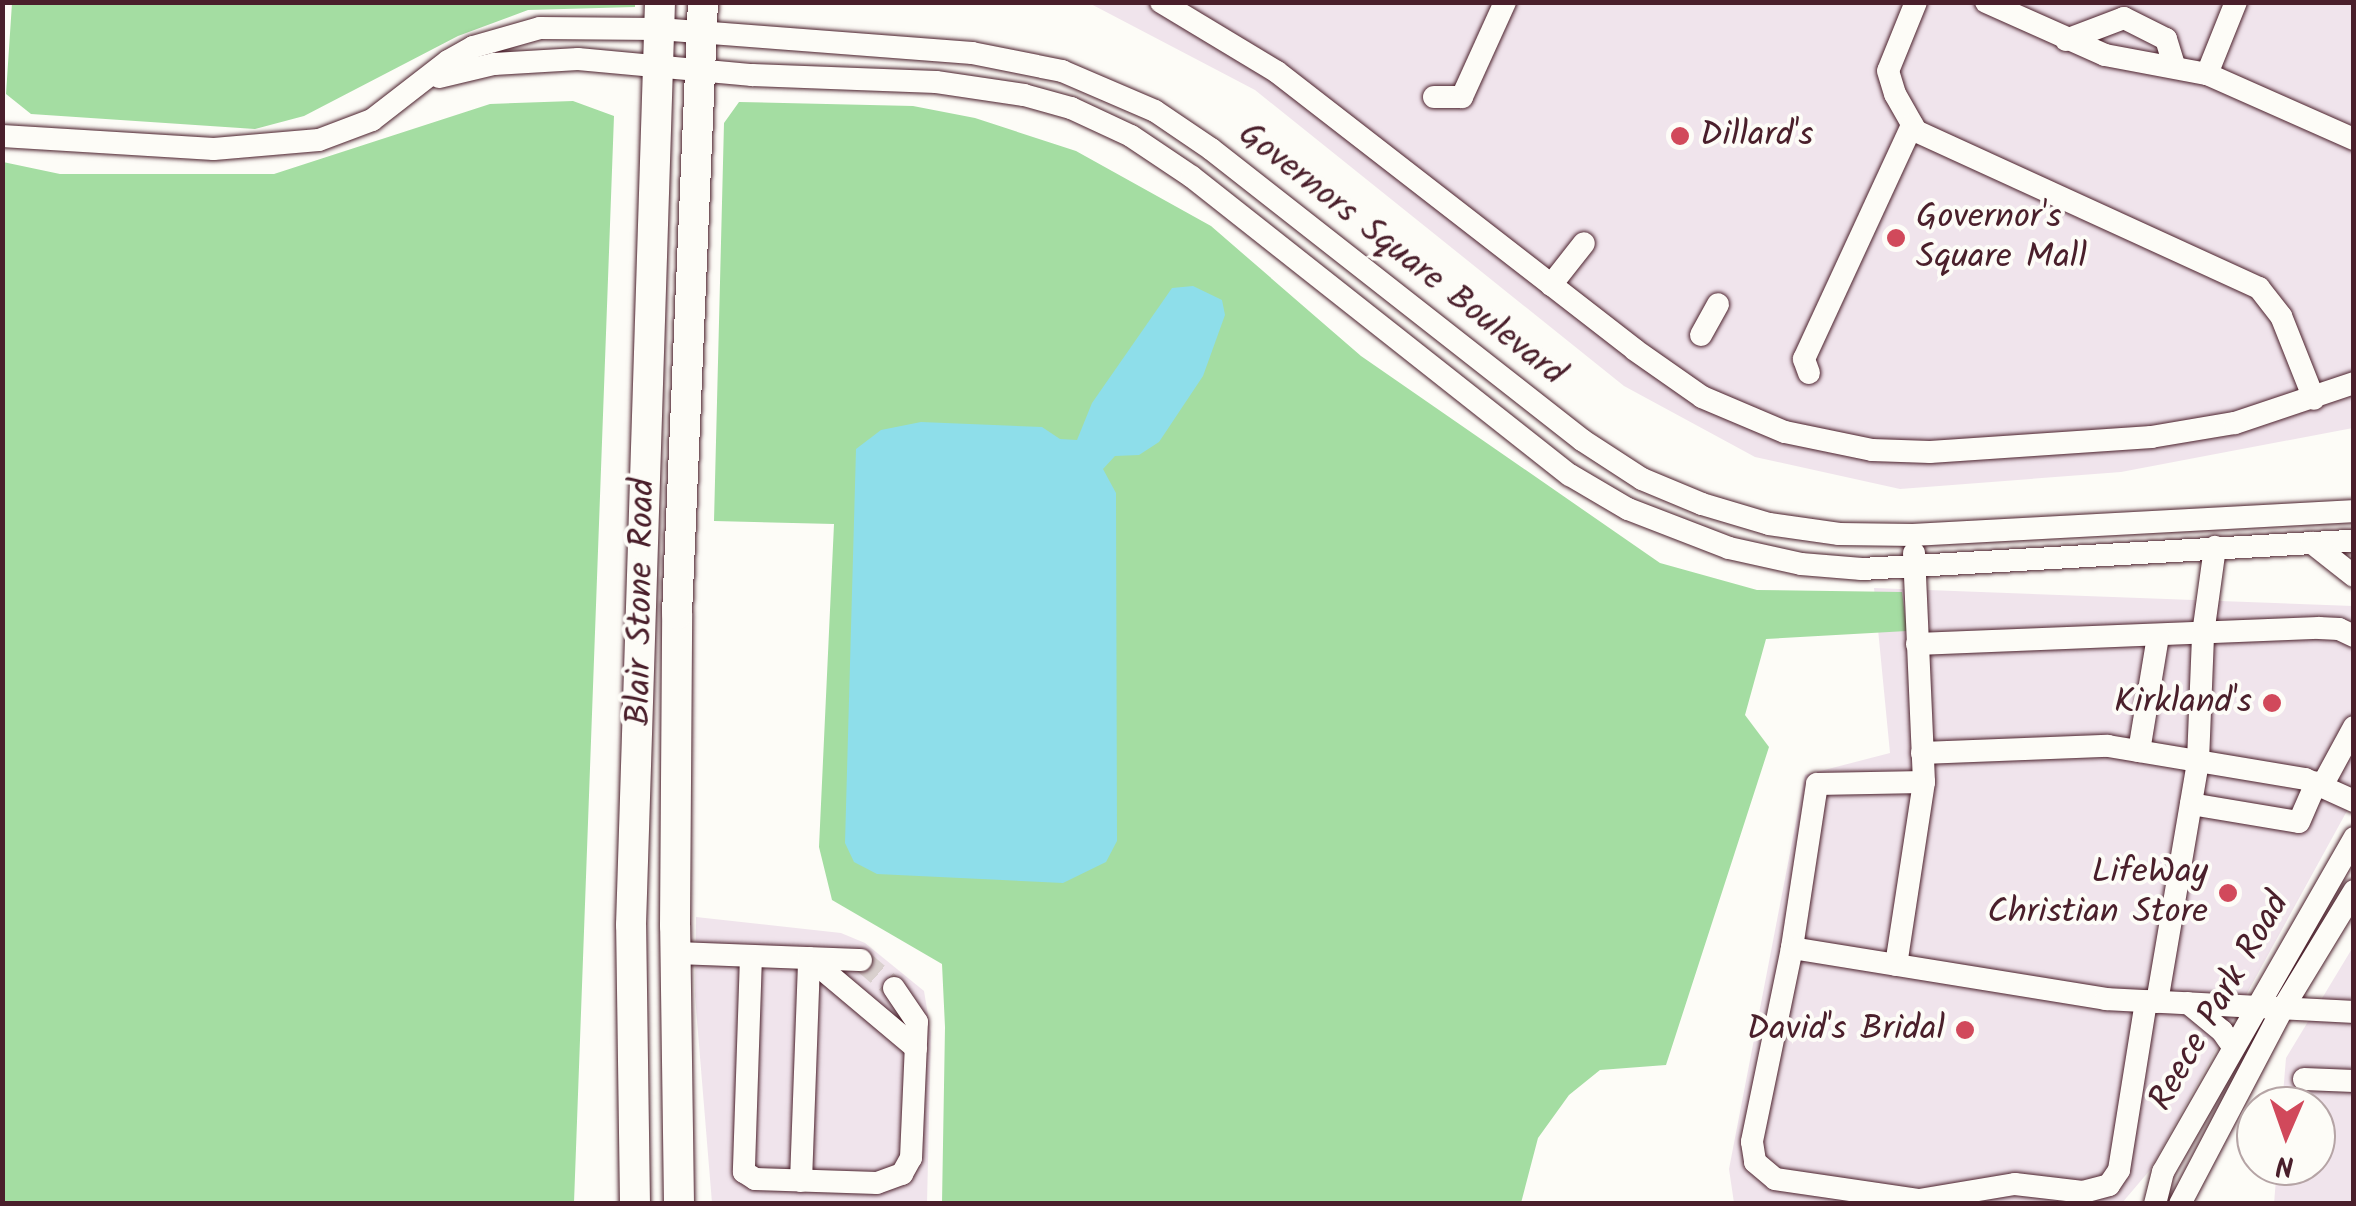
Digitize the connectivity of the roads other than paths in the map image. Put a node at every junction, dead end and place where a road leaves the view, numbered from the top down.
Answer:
1 (703, 2) edge
2 (1162, 2) edge
3 (1505, 2) edge
4 (1916, 2) edge
5 (1986, 2) edge
6 (2236, 2) edge
7 (660, 16) edge
8 (702, 34) junction
9 (2066, 40) junction
10 (2174, 65) junction
11 (658, 66) junction
12 (699, 71) junction
13 (2207, 74) junction
14 (416, 87) junction
15 (1434, 97) dead end
16 (1912, 126) junction
17 (1187, 133) junction
18 (2, 136) edge
19 (2354, 139) edge
20 (1166, 159) junction
21 (1584, 244) dead end
22 (1551, 285) junction
23 (1718, 304) dead end
24 (1701, 336) dead end
25 (1810, 373) dead end
26 (2354, 384) edge
27 (2314, 399) junction
28 (2354, 511) edge
29 (1914, 534) junction
30 (2354, 541) edge
31 (2312, 543) junction
32 (2215, 547) junction
33 (1915, 568) junction
34 (2354, 576) edge
35 (2203, 634) junction
36 (2158, 636) junction
37 (2354, 636) edge
38 (1917, 644) junction
39 (2354, 727) edge
40 (2139, 751) junction
41 (1922, 753) junction
42 (2198, 761) junction
43 (1924, 782) junction
44 (2319, 785) junction
45 (2354, 800) edge
46 (2190, 804) junction
47 (2354, 838) edge
48 (2354, 891) edge
49 (631, 924) junction
50 (675, 939) junction
51 (1792, 948) junction
52 (750, 956) junction
53 (809, 958) junction
54 (861, 960) tunnel mouth
55 (1896, 965) junction
56 (894, 988) tunnel mouth
57 (2152, 1001) junction
58 (2188, 1003) junction
59 (2257, 1007) junction
60 (2283, 1008) junction
61 (2354, 1012) edge
62 (2234, 1047) junction
63 (916, 1048) junction
64 (2304, 1079) dead end
65 (2354, 1081) edge
66 (680, 1156) junction
67 (635, 1158) junction
68 (801, 1180) junction
69 (858, 1193) edge
70 (621, 1204) edge
71 (635, 1204) edge
72 (679, 1204) edge
73 (694, 1204) edge
74 (2155, 1204) edge
75 (2180, 1204) edge

1 - 8 main road, Blair Stone Road
2 - 22 street
3 - 15 street
4 - 16 street
5 - 9 street
6 - 13 street
7 - 8 street, Governors Square Boulevard
7 - 11 main road, Blair Stone Road
7 - 14 street, Governors Square Boulevard
8 - 12 main road, Blair Stone Road
8 - 17 street, Governors Square Boulevard
9 - 10 street
9 - 10 street
10 - 13 street
11 - 12 street, Governors Square Boulevard
11 - 14 street, Governors Square Boulevard
11 - 49 main road, Blair Stone Road
12 - 20 street, Governors Square Boulevard
12 - 50 main road, Blair Stone Road
13 - 19 street
14 - 18 street, Governors Square Boulevard
16 - 25 street
16 - 27 street
17 - 20 street
17 - 29 street, Governors Square Boulevard
20 - 33 street, Governors Square Boulevard
21 - 22 street
22 - 27 street
23 - 24 street
26 - 27 street
28 - 29 street, Governors Square Boulevard
29 - 33 street
30 - 31 street, Governors Square Boulevard
31 - 32 street, Governors Square Boulevard
31 - 34 street
32 - 33 street, Governors Square Boulevard
32 - 35 street
33 - 38 street
35 - 36 street
35 - 37 street
35 - 42 street
36 - 38 street
36 - 40 street
38 - 41 street
39 - 44 street
40 - 41 street
40 - 42 street
41 - 43 street
42 - 44 street
42 - 46 street
43 - 51 street
43 - 55 street
44 - 45 street
44 - 46 street
46 - 57 street
47 - 59 street, Reece Park Road
48 - 60 street, Reece Park Road
49 - 50 main road
49 - 67 main road, Blair Stone Road
50 - 52 street
50 - 66 main road, Blair Stone Road
51 - 55 street
51 - 57 street
52 - 53 street
52 - 68 street
53 - 54 street
53 - 63 street
53 - 68 street
55 - 57 street
56 - 63 street
57 - 58 street
58 - 59 street
58 - 62 street
59 - 60 street
59 - 62 street, Reece Park Road
60 - 61 street
60 - 75 street, Reece Park Road
62 - 74 street, Reece Park Road
63 - 69 street
64 - 65 street
66 - 72 main road, Blair Stone Road
66 - 73 main road
67 - 70 main road
67 - 71 main road, Blair Stone Road
68 - 69 street

